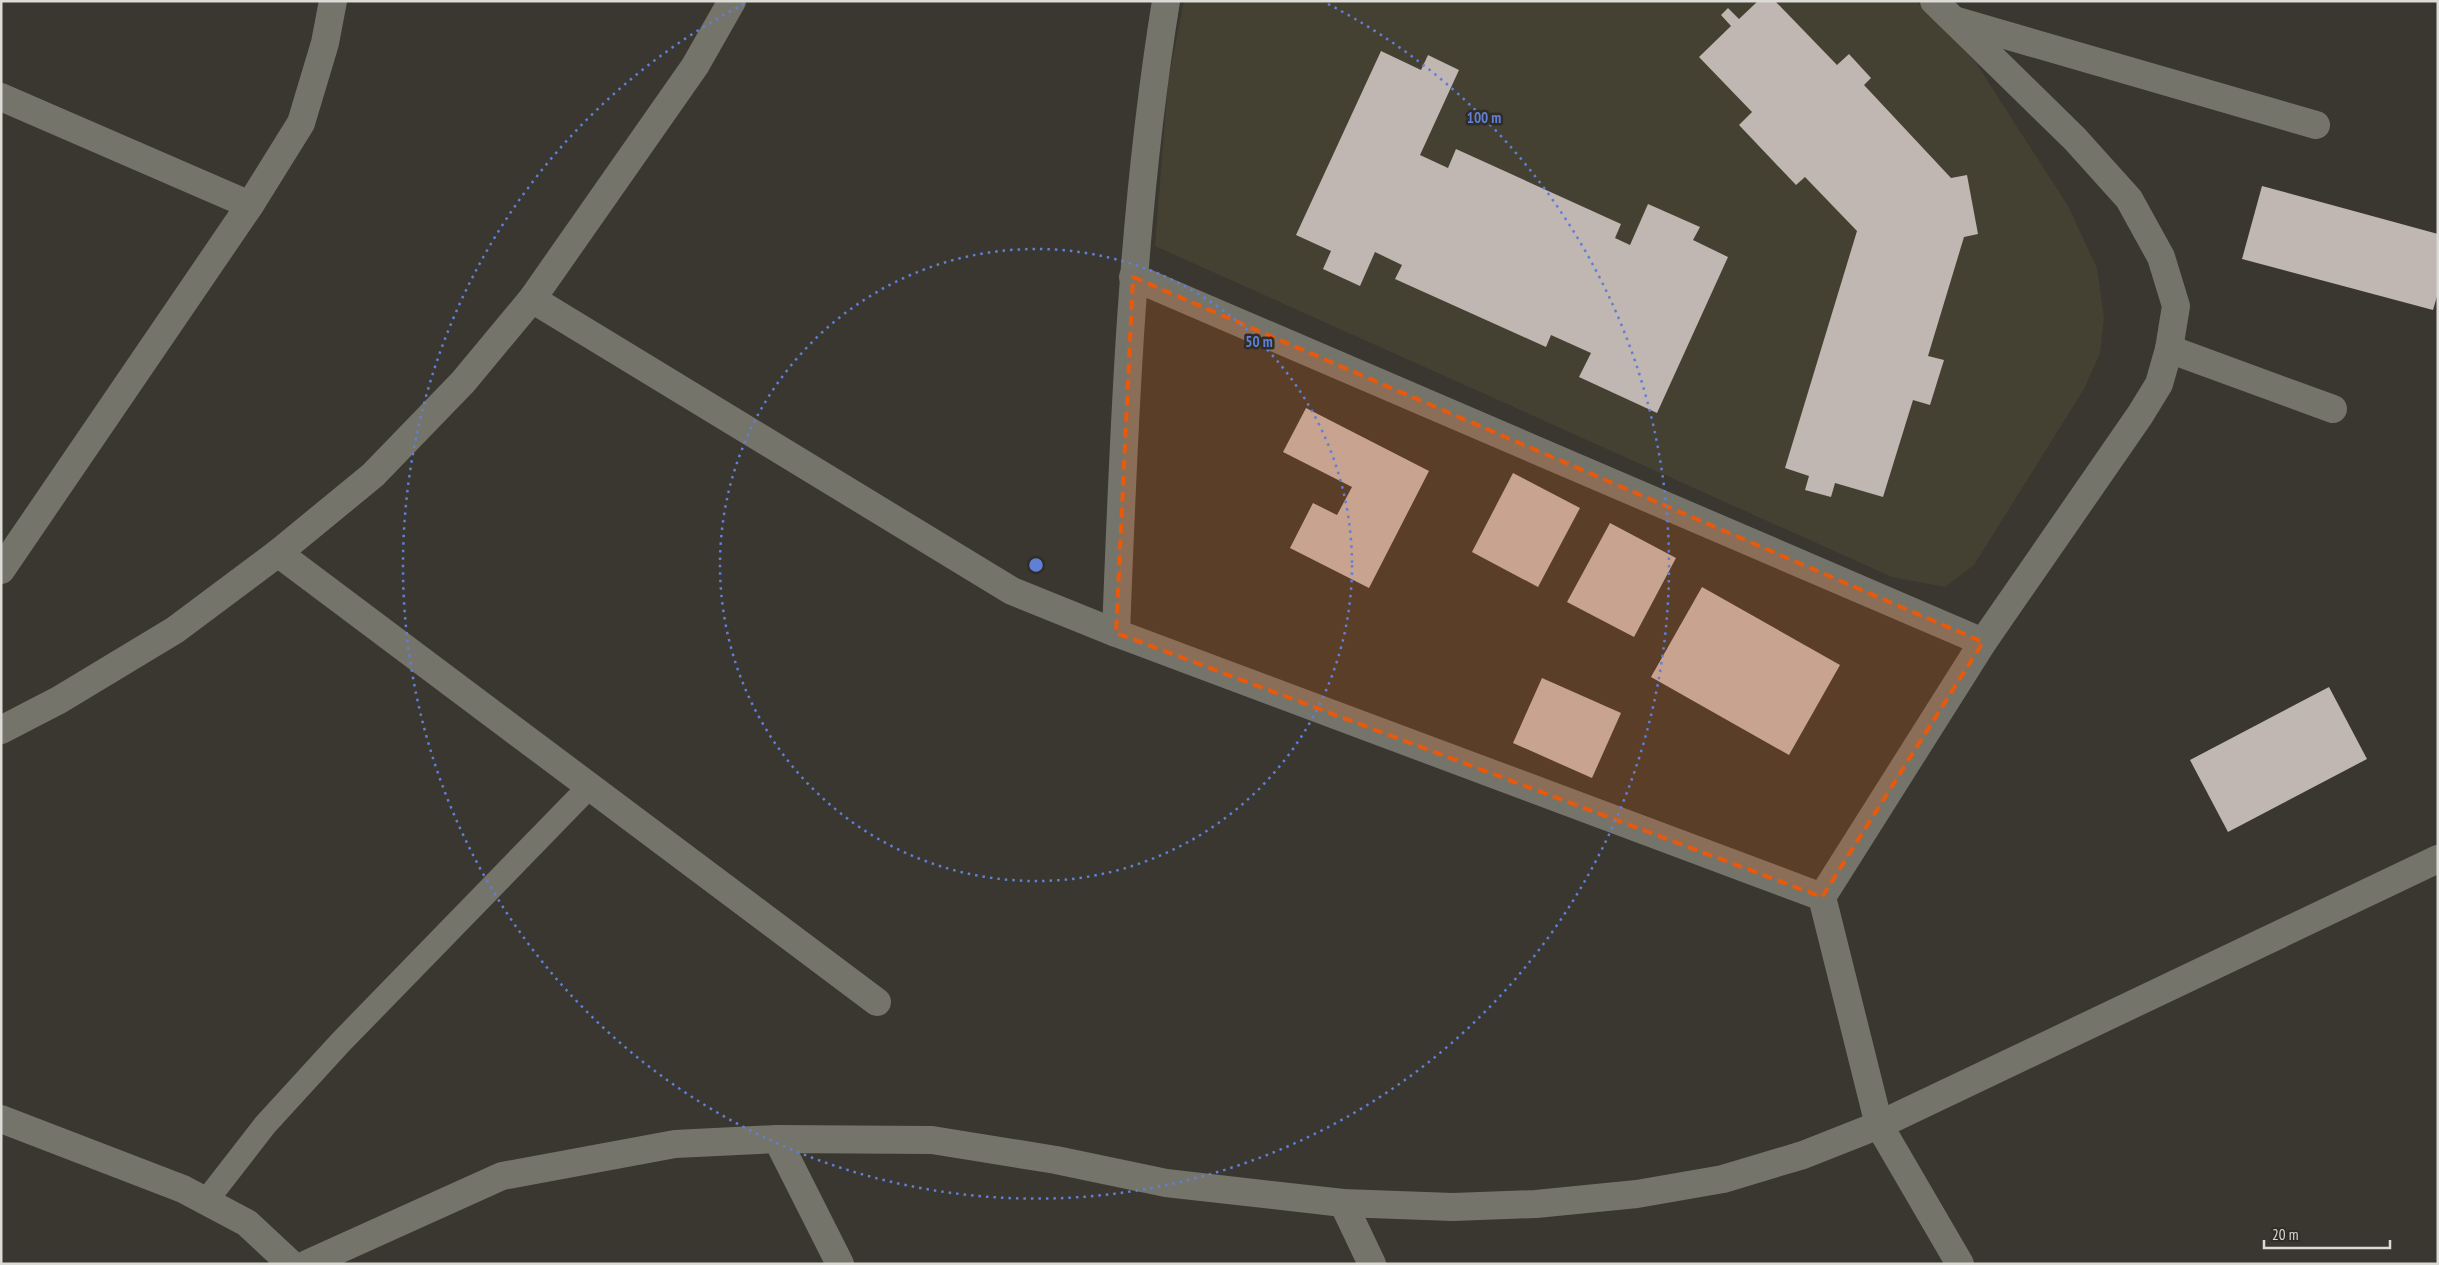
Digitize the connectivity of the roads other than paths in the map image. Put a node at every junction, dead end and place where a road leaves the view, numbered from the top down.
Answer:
1 (333, 1) edge
2 (732, 1) edge
3 (1166, 1) edge
4 (1943, 10) edge
5 (1, 97) edge
6 (2316, 125) dead end
7 (250, 205) junction
8 (1133, 277) junction
9 (532, 299) junction
10 (2169, 349) junction
11 (2333, 409) dead end
12 (278, 553) junction
13 (1, 570) edge
14 (1116, 633) junction
15 (1983, 642) junction
16 (1, 730) edge
17 (589, 787) junction
18 (2438, 859) edge
19 (1822, 897) junction
20 (878, 1002) dead end
21 (1, 1119) edge
22 (1879, 1125) junction
23 (777, 1139) junction
24 (206, 1201) junction
25 (1344, 1203) junction
26 (291, 1264) edge
27 (307, 1264) edge
28 (840, 1264) edge
29 (1372, 1264) edge
30 (1960, 1264) edge

1 - 7 street
2 - 9 street
3 - 8 street
4 - 6 street
4 - 10 street
5 - 7 street
7 - 13 street
8 - 14 street
8 - 15 street
9 - 12 street
9 - 14 street
10 - 11 street
10 - 15 street
12 - 16 street
12 - 17 street
14 - 19 street
15 - 19 street
17 - 20 street
17 - 24 lane
18 - 22 street
19 - 22 street
21 - 24 street
22 - 25 street
22 - 30 street
23 - 25 street
23 - 27 street
23 - 28 street
24 - 26 street
25 - 29 street

